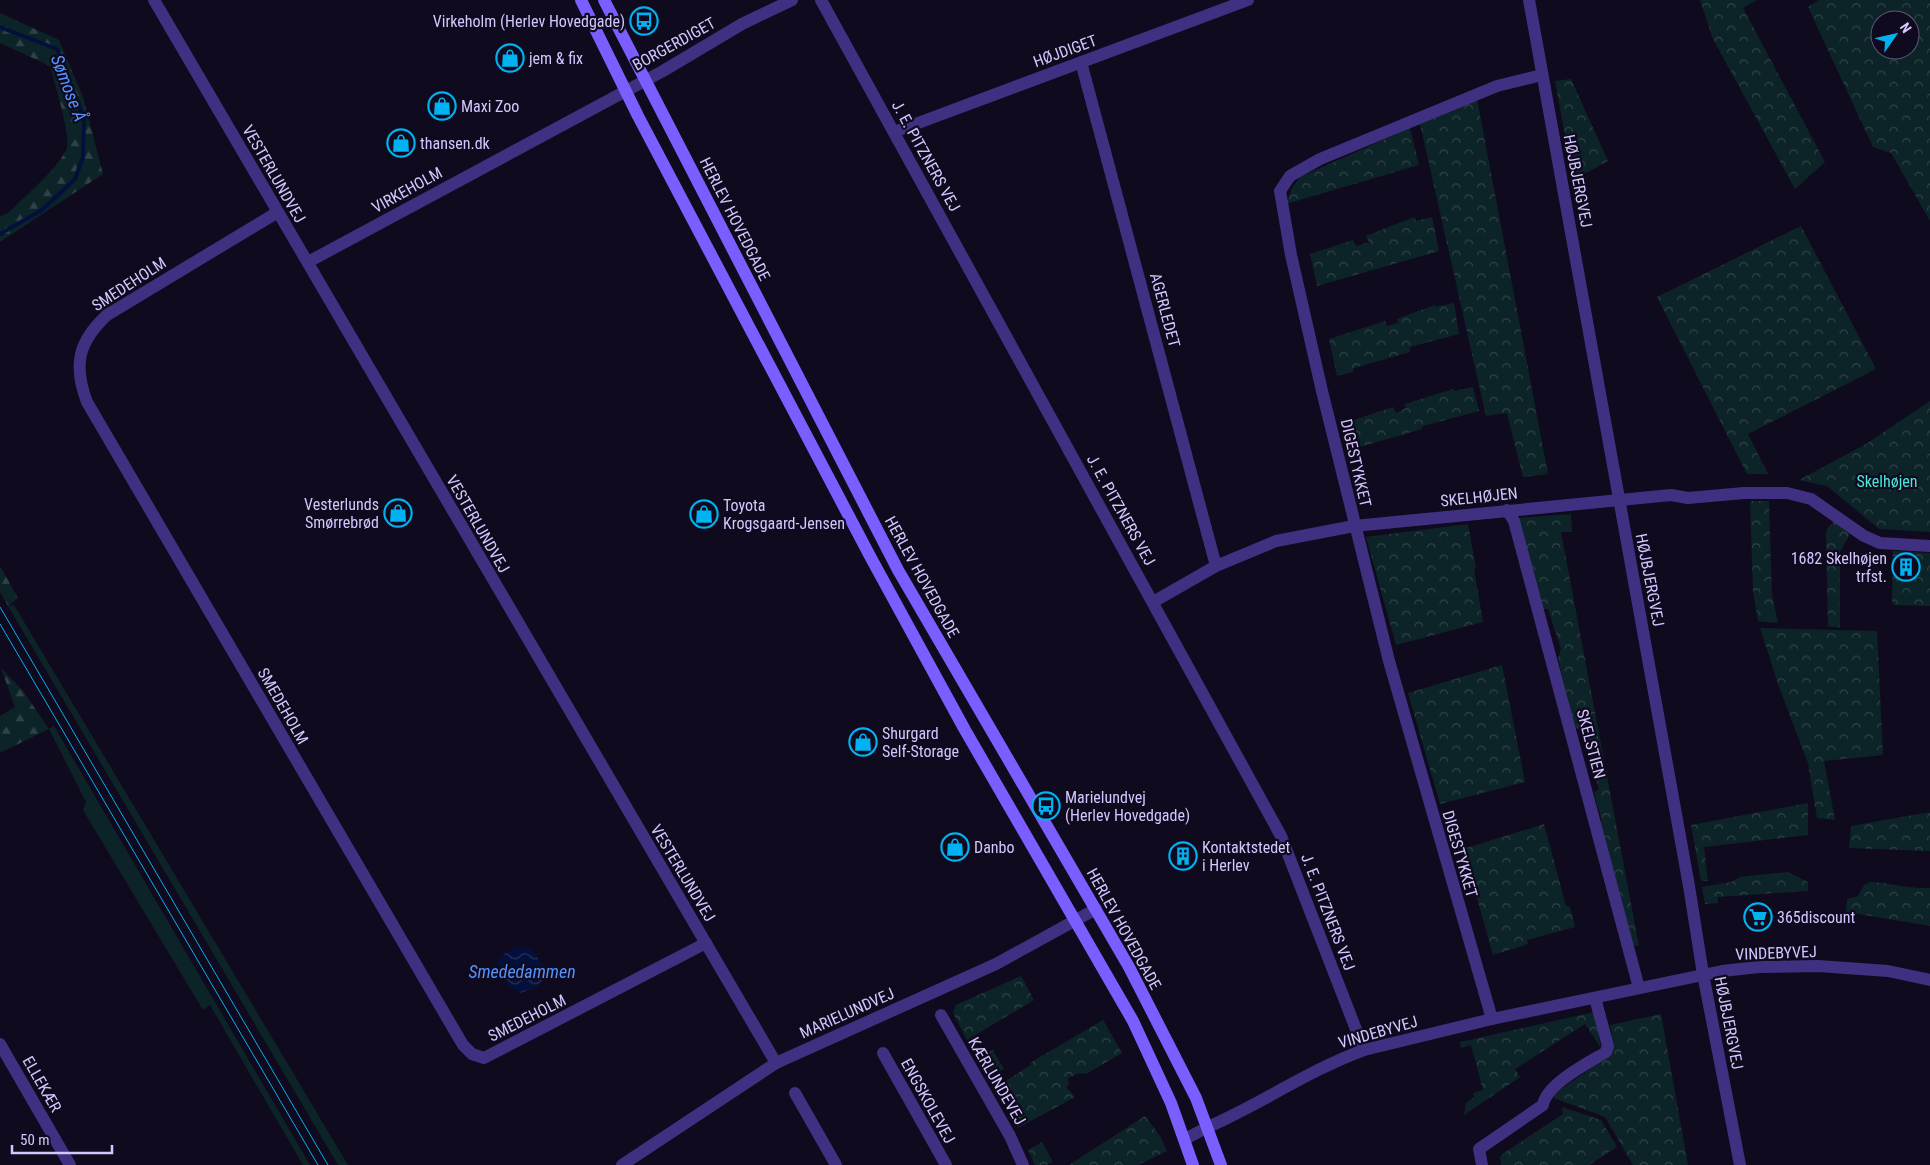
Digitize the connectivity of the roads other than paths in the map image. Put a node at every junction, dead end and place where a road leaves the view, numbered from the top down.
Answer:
1 (154, 0) edge
2 (581, 0) edge
3 (604, 0) edge
4 (792, 0) edge
5 (821, 0) edge
6 (1248, 0) edge
7 (1529, 0) edge
8 (1081, 62) junction
9 (1542, 75) junction
10 (647, 79) junction
11 (626, 90) junction
12 (894, 132) junction
13 (278, 212) junction
14 (308, 262) junction
15 (1618, 501) junction
16 (1506, 510) junction
17 (1354, 526) junction
18 (1930, 546) edge
19 (1216, 566) junction
20 (1153, 602) junction
21 (1096, 910) junction
22 (1075, 922) junction
23 (706, 943) junction
24 (1703, 974) junction
25 (1930, 980) edge
26 (1639, 988) junction
27 (1595, 998) junction
28 (941, 1015) dead end
29 (1492, 1020) junction
30 (0, 1044) edge
31 (1364, 1050) junction
32 (883, 1052) dead end
33 (776, 1063) junction
34 (795, 1093) dead end
35 (1208, 1126) junction
36 (1185, 1139) junction
37 (70, 1165) edge
38 (622, 1165) edge
39 (836, 1165) edge
40 (946, 1165) edge
41 (1023, 1165) edge
42 (1194, 1165) edge
43 (1221, 1165) edge
44 (1482, 1165) edge
45 (1740, 1165) edge

1 - 13 street, VESTERLUNDVEJ
2 - 11 main road
3 - 10 main road, HERLEV HOVEDGADE
4 - 10 street, BORGERDIGET
5 - 12 street, J. E. PITZNERS VEJ
6 - 8 street, HØJDIGET
7 - 9 street, HØJBJERGVEJ
8 - 12 street, HØJDIGET
8 - 19 street, AGERLEDET
9 - 15 street, HØJBJERGVEJ
9 - 17 street, DIGESTYKKET
10 - 11 street, BORGERDIGET
10 - 21 main road, HERLEV HOVEDGADE
11 - 14 street, VIRKEHOLM
11 - 22 main road
12 - 20 street, J. E. PITZNERS VEJ
13 - 14 street, VESTERLUNDVEJ
13 - 23 street, SMEDEHOLM
14 - 23 street, VESTERLUNDVEJ
15 - 16 street, SKELHØJEN
15 - 18 street, SKELHØJEN
15 - 24 street, HØJBJERGVEJ
16 - 17 street, SKELHØJEN
16 - 26 street, SKELSTIEN
17 - 19 street, SKELHØJEN
17 - 29 street, DIGESTYKKET
19 - 20 street, SKELHØJEN
20 - 31 street, J. E. PITZNERS VEJ
21 - 22 street, MARIELUNDVEJ
21 - 35 main road, HERLEV HOVEDGADE
22 - 33 street, MARIELUNDVEJ
22 - 36 main road
23 - 33 street, VESTERLUNDVEJ
24 - 25 street, VINDEBYVEJ
24 - 26 street, VINDEBYVEJ
24 - 45 street, HØJBJERGVEJ
26 - 27 street, VINDEBYVEJ
27 - 29 street, VINDEBYVEJ
27 - 44 street
28 - 41 street, KÆRLUNDEVEJ
29 - 31 street, VINDEBYVEJ
30 - 37 street, ELLEKÆR
31 - 35 street, VINDEBYVEJ
32 - 40 street, ENGSKOLEVEJ
33 - 38 street, MARIELUNDVEJ
34 - 39 street
35 - 36 street, VINDEBYVEJ
35 - 43 main road, HERLEV HOVEDGADE
36 - 42 main road

